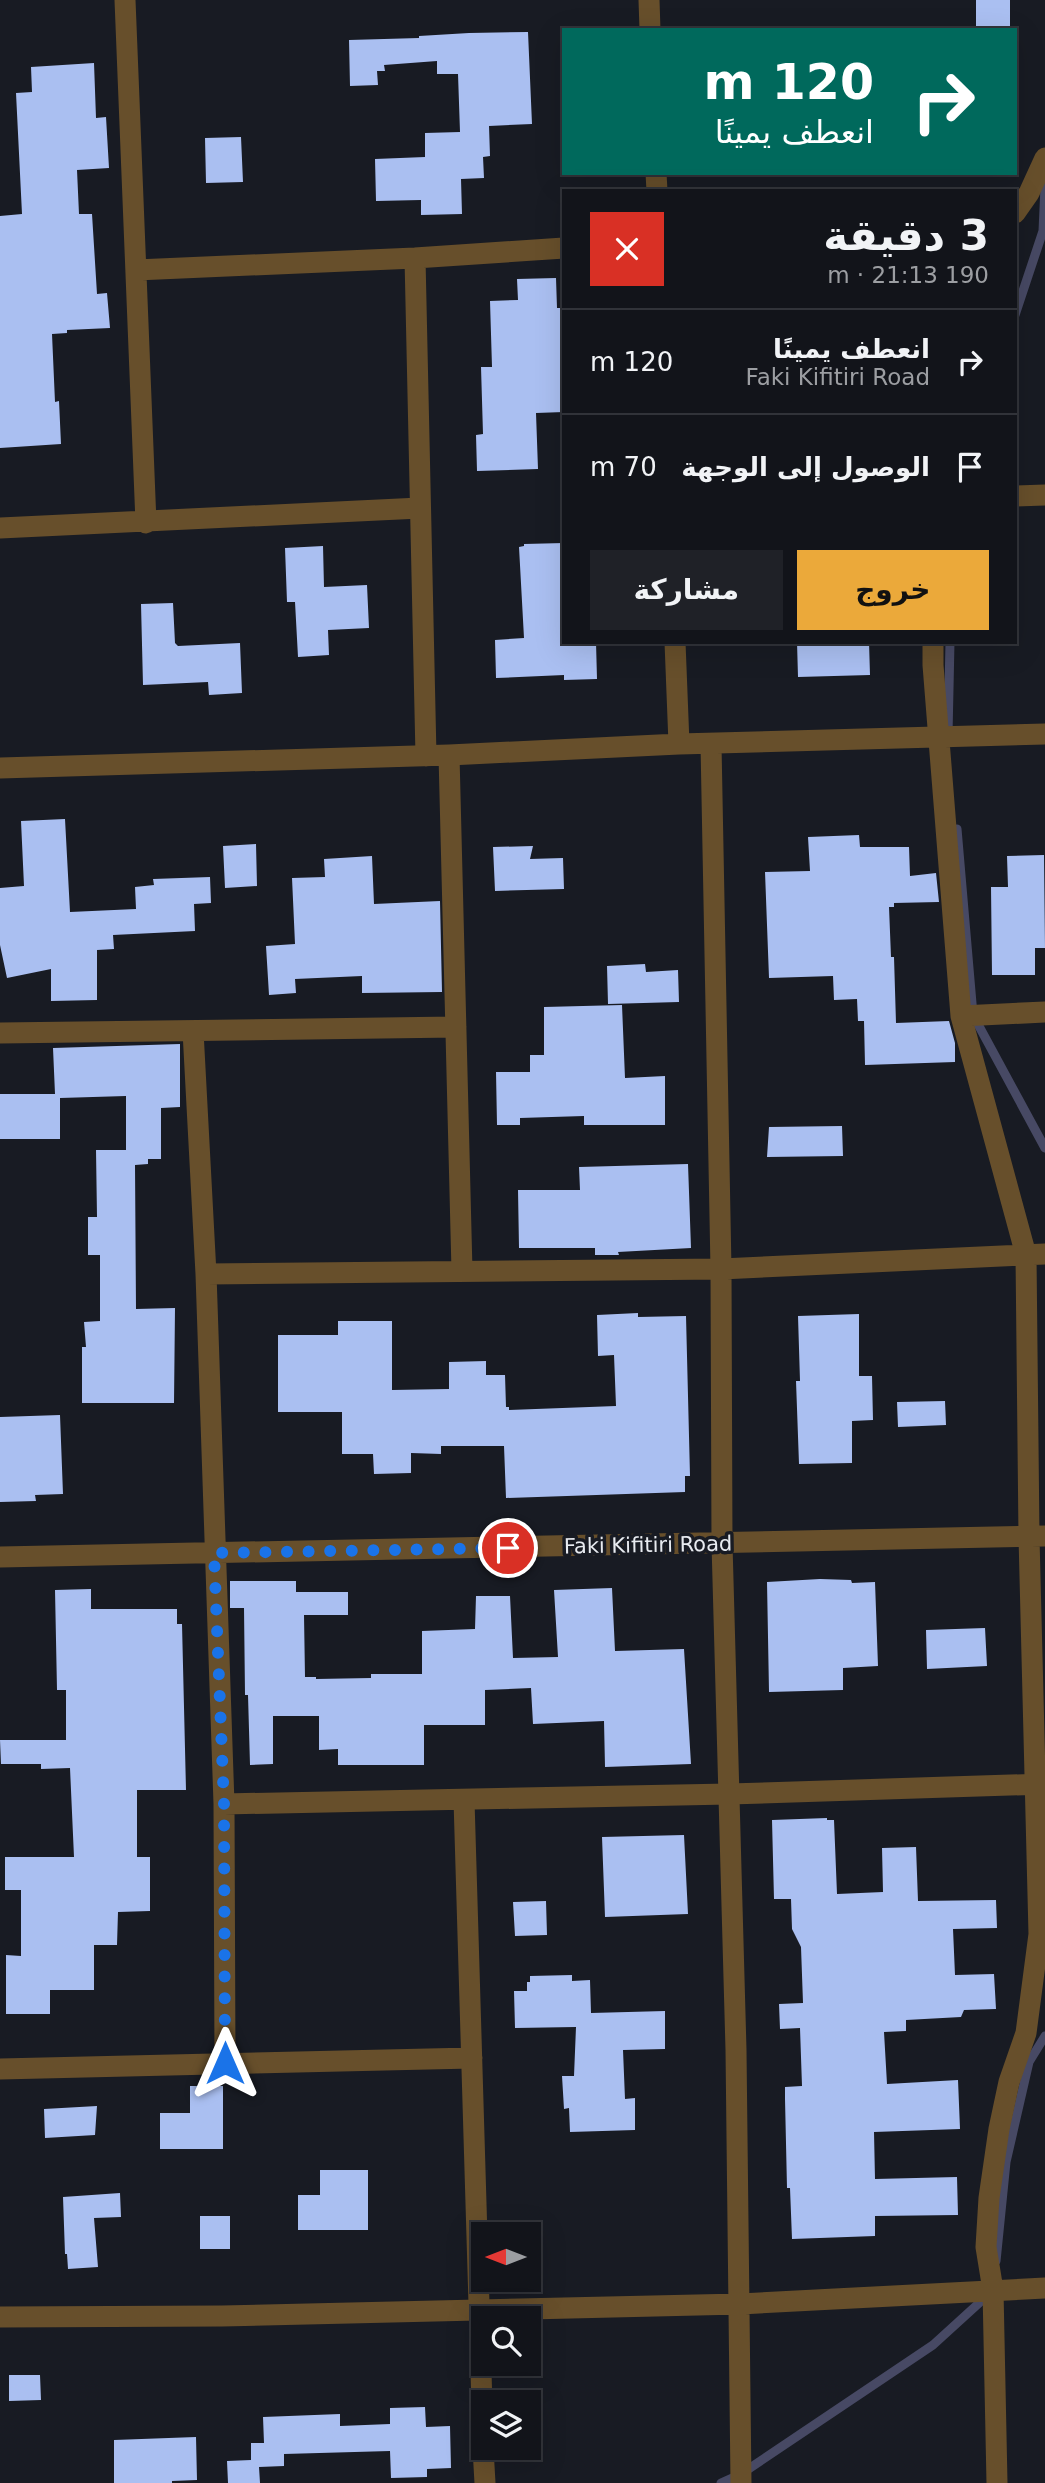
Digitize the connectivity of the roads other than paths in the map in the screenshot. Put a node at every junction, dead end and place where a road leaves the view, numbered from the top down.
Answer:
1 (125, 0) edge
2 (649, 0) edge
3 (650, 28) edge
4 (1045, 158) edge
5 (1017, 210) edge
6 (562, 248) edge
7 (415, 258) junction
8 (136, 270) junction
9 (1045, 495) edge
10 (1017, 496) edge
11 (420, 508) junction
12 (146, 523) junction
13 (0, 528) edge
14 (675, 644) edge
15 (933, 644) edge
16 (1045, 734) edge
17 (939, 737) junction
18 (679, 744) junction
19 (712, 744) junction
20 (449, 755) junction
21 (426, 756) junction
22 (0, 768) edge
23 (1045, 1012) edge
24 (961, 1016) junction
25 (456, 1027) junction
26 (193, 1031) junction
27 (0, 1033) edge
28 (1035, 1255) edge
29 (721, 1269) junction
30 (462, 1271) junction
31 (206, 1274) junction
32 (1037, 1537) edge
33 (722, 1544) junction
34 (214, 1553) junction
35 (0, 1557) edge
36 (1040, 1784) edge
37 (729, 1794) junction
38 (464, 1800) junction
39 (224, 1804) junction
40 (1035, 2032) edge
41 (472, 2059) junction
42 (225, 2063) junction
43 (0, 2069) edge
44 (1045, 2288) edge
45 (993, 2290) junction
46 (740, 2304) junction
47 (479, 2306) edge
48 (541, 2309) edge
49 (471, 2311) edge
50 (0, 2317) edge
51 (484, 2460) edge
52 (485, 2483) edge
53 (741, 2483) edge
54 (997, 2483) edge

1 - 8 street
2 - 3 street
4 - 5 street
6 - 7 street
7 - 8 street
7 - 11 street
8 - 12 street
9 - 10 street
11 - 12 street
11 - 21 street
12 - 13 street
14 - 18 street
15 - 17 street
16 - 17 street
17 - 19 street
17 - 24 street
18 - 19 street
18 - 20 street
19 - 29 street
20 - 21 street
20 - 25 street
21 - 22 street
23 - 24 street
24 - 28 street
25 - 26 street
25 - 30 street
26 - 27 street
26 - 31 street
28 - 29 street
28 - 32 street
29 - 30 street
29 - 33 street
30 - 31 street
31 - 34 street
32 - 33 street, Faki Kifitiri Road
32 - 36 street
33 - 34 street, Faki Kifitiri Road
33 - 37 street
34 - 35 street, Faki Kifitiri Road
34 - 39 street
36 - 37 street
36 - 40 street
37 - 38 street
37 - 46 street
38 - 39 street
38 - 41 street
39 - 42 street
40 - 45 street
41 - 42 street
41 - 47 street
42 - 43 street
44 - 45 street
45 - 46 street
45 - 54 street
46 - 48 street
46 - 53 street
49 - 50 street
51 - 52 street

